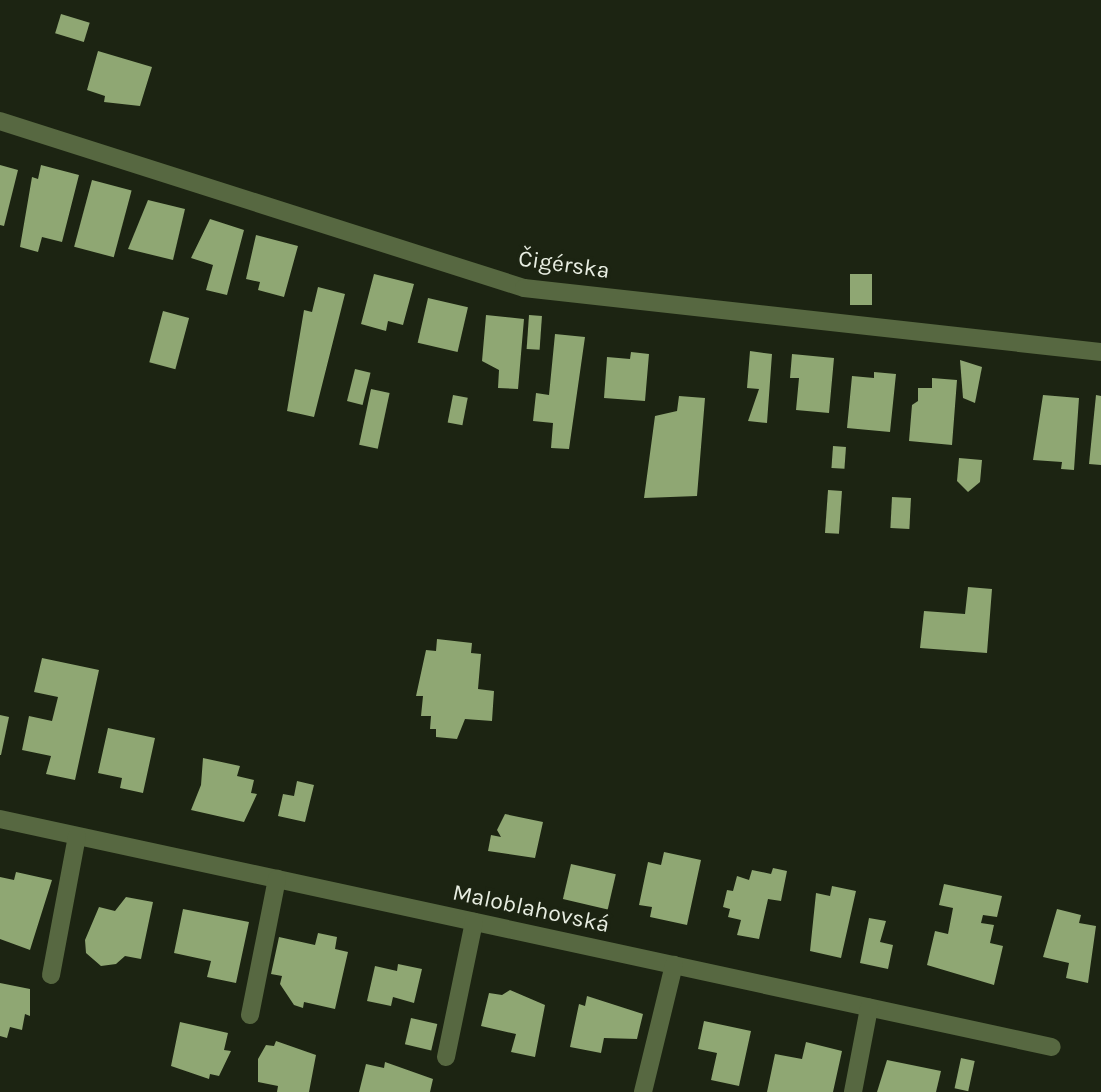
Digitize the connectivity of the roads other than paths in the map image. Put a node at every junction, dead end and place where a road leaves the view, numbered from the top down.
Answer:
1 (0, 121) edge
2 (1101, 352) edge
3 (0, 819) edge
4 (77, 836) junction
5 (277, 879) junction
6 (474, 922) junction
7 (674, 965) junction
8 (51, 975) dead end
9 (869, 1007) junction
10 (250, 1015) dead end
11 (1052, 1047) dead end
12 (446, 1057) dead end
13 (643, 1092) edge
14 (853, 1092) edge

1 - 2 street, Čigérska
3 - 4 street, Maloblahovská
4 - 5 street, Maloblahovská
4 - 8 street
5 - 6 street, Maloblahovská
5 - 10 street
6 - 7 street, Maloblahovská
6 - 12 street
7 - 9 street, Maloblahovská
7 - 13 street
9 - 11 street, Maloblahovská
9 - 14 street

